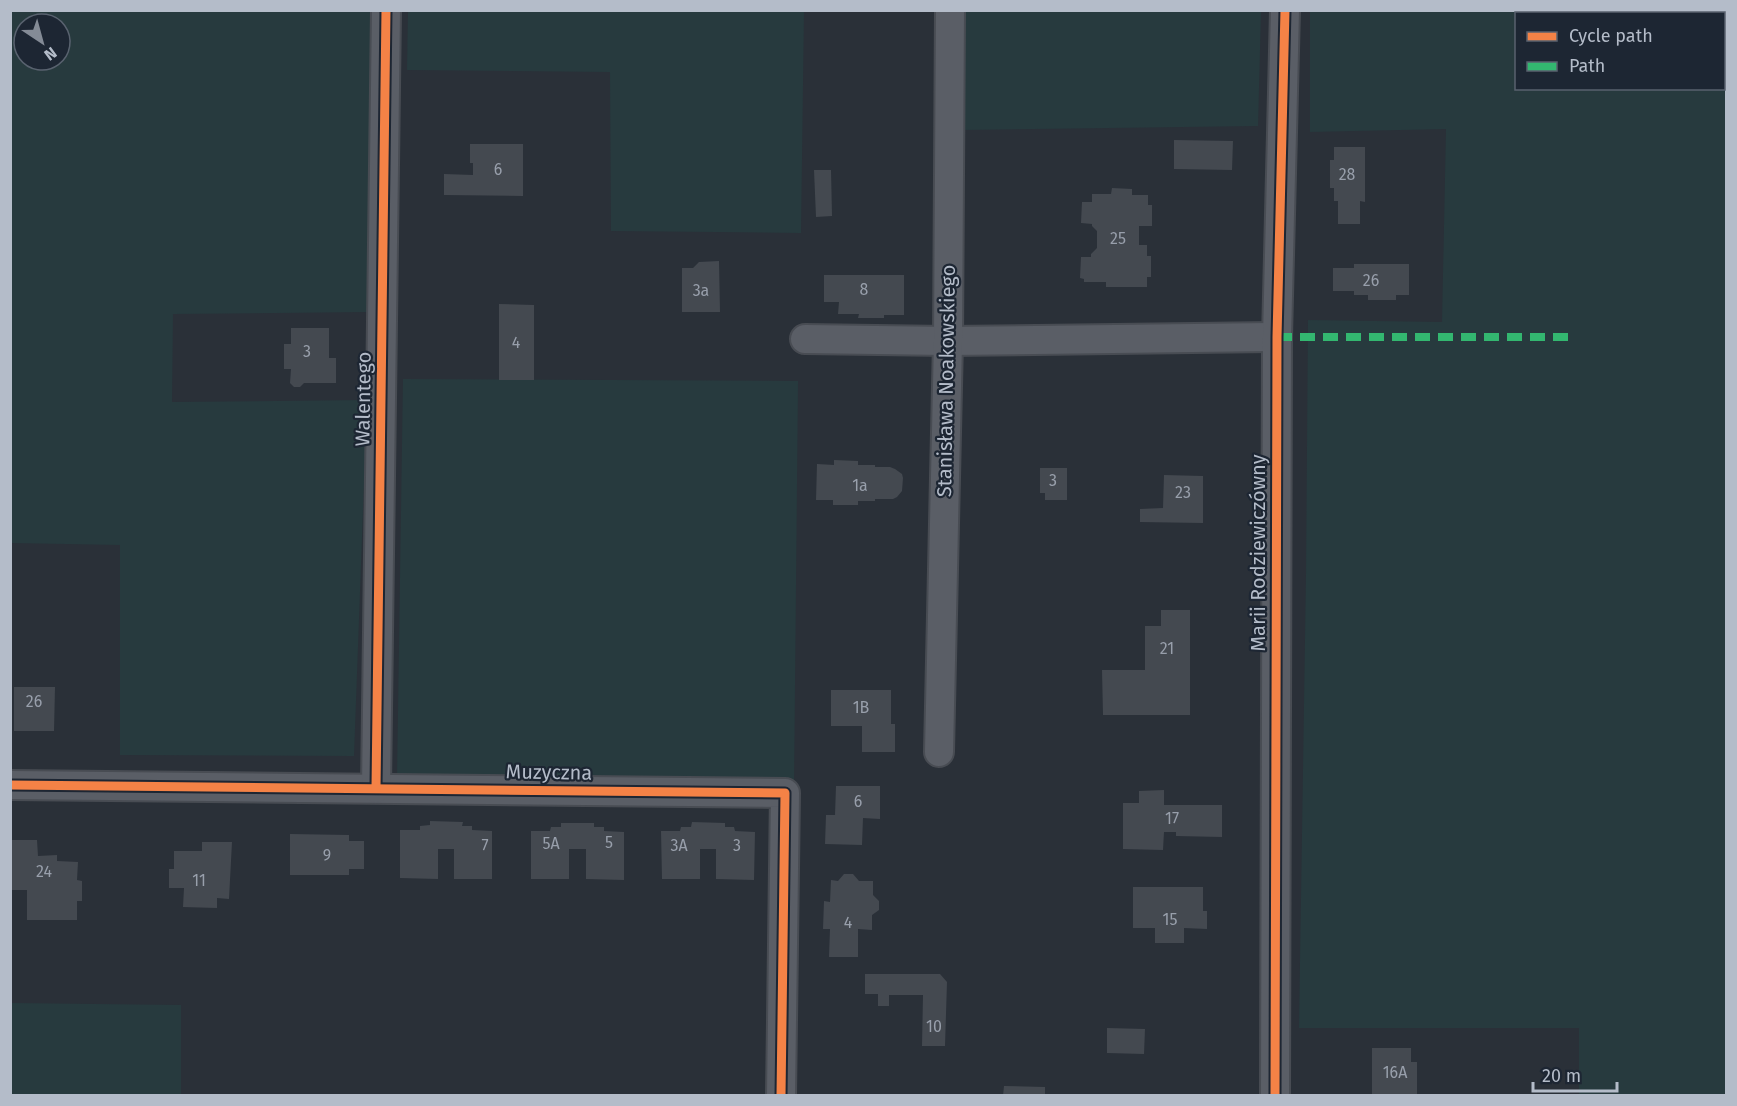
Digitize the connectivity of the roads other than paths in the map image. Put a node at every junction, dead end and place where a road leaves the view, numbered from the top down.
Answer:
1 (386, 10) edge
2 (950, 10) edge
3 (1285, 10) edge
4 (1276, 337) junction
5 (805, 339) dead end
6 (948, 341) junction
7 (939, 752) dead end
8 (10, 784) edge
9 (376, 788) junction
10 (781, 1095) edge
11 (1275, 1095) edge

1 - 9 street, Walentego
2 - 6 street, Stanisława Noakowskiego
3 - 4 street, Marii Rodziewiczówny
4 - 6 street
4 - 11 street, Marii Rodziewiczówny
5 - 6 street
6 - 7 street, Stanisława Noakowskiego
8 - 9 street, Muzyczna
9 - 10 street, Muzyczna

